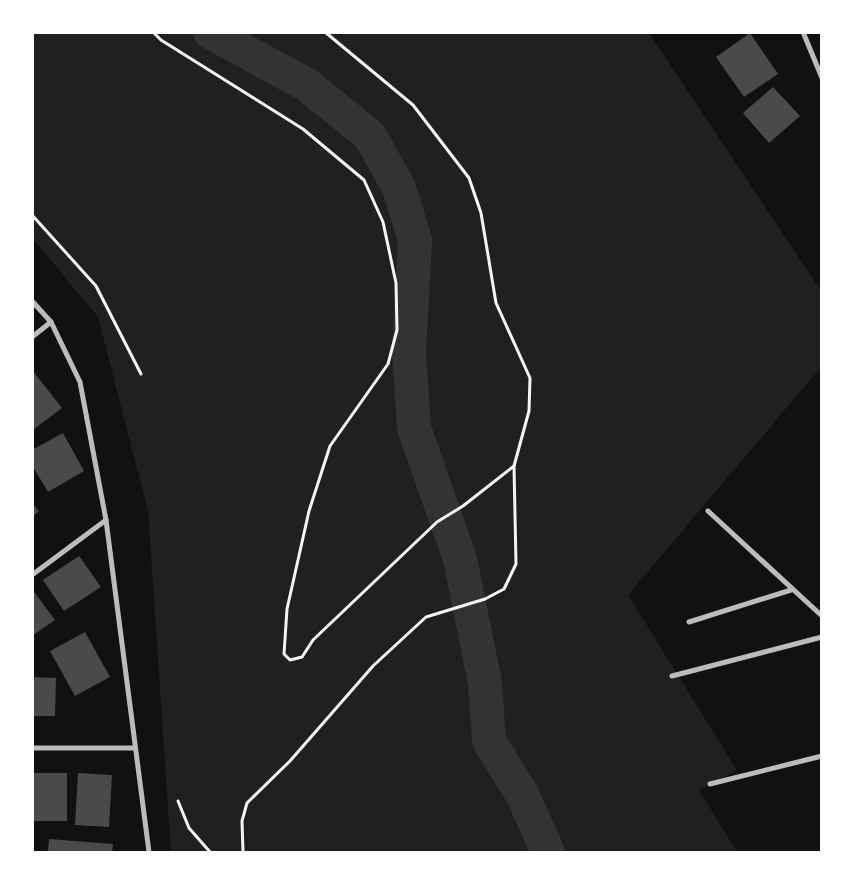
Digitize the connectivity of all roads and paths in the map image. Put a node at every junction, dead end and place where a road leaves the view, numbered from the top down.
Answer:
1 (153, 32) edge
2 (324, 32) edge
3 (803, 32) edge
4 (822, 78) edge
5 (32, 215) edge
6 (32, 301) edge
7 (51, 322) junction
8 (32, 337) edge
9 (141, 374) dead end
10 (514, 466) junction
11 (708, 511) dead end
12 (106, 520) junction
13 (32, 575) edge
14 (791, 590) junction
15 (822, 616) edge
16 (689, 622) dead end
17 (822, 638) edge
18 (672, 676) dead end
19 (32, 748) edge
20 (134, 748) junction
21 (822, 756) edge
22 (710, 784) dead end
23 (178, 801) dead end
24 (149, 852) edge
25 (210, 852) edge
26 (243, 852) edge

1 - 10 path
2 - 10 path
3 - 4 street
5 - 9 path
6 - 7 street
7 - 8 street
7 - 12 street
10 - 26 path
11 - 14 street
12 - 13 street
12 - 20 street
14 - 15 street
14 - 16 street
17 - 18 street
19 - 20 street
20 - 24 street
21 - 22 street
23 - 25 path

